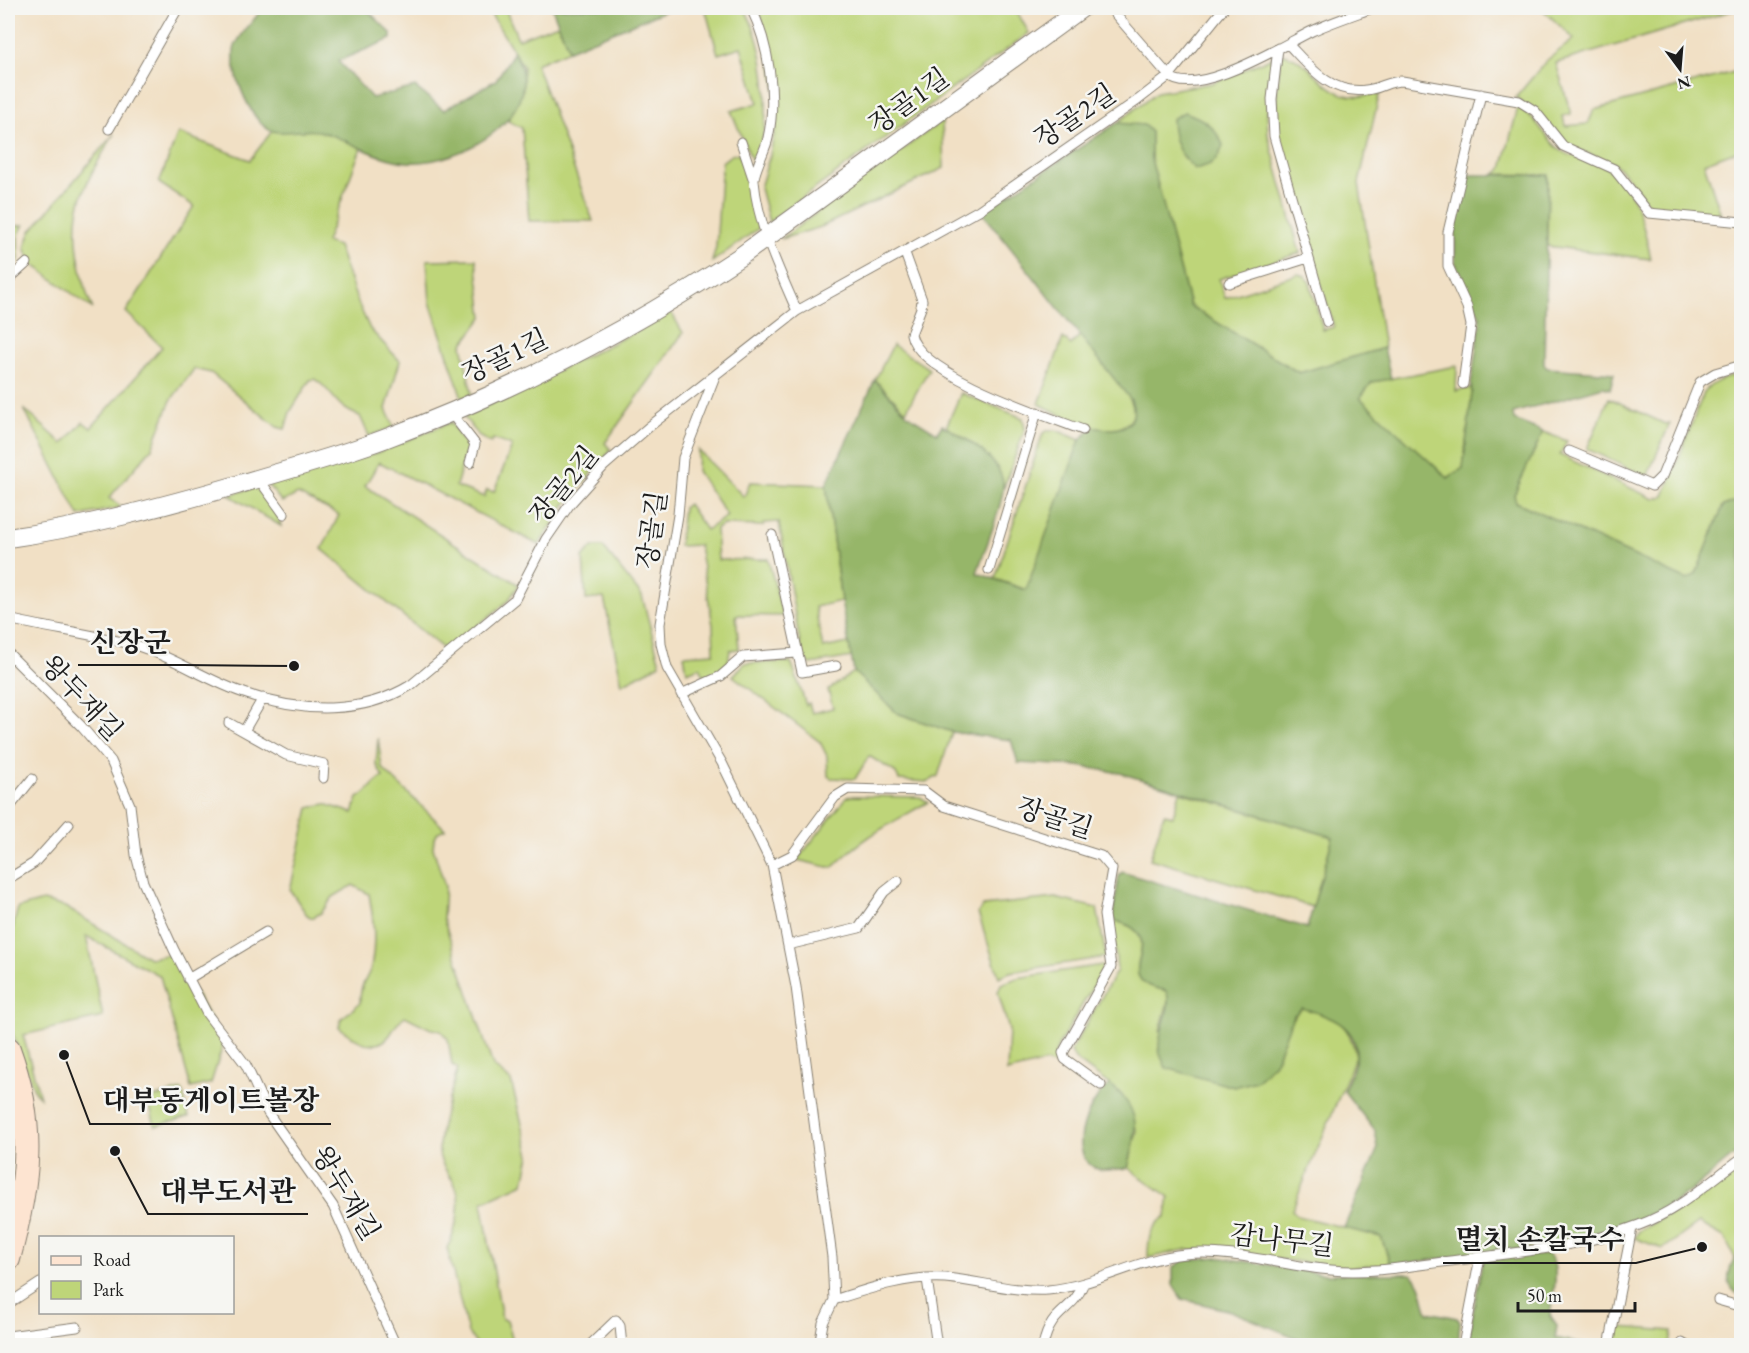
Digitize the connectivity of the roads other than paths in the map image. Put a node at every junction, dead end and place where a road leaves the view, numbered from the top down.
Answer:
1 (178, 8) edge
2 (751, 8) edge
3 (1082, 8) edge
4 (1110, 8) edge
5 (1224, 8) edge
6 (1372, 8) edge
7 (1288, 44) junction
8 (1278, 48) junction
9 (1168, 76) junction
10 (1480, 94) junction
11 (110, 129) dead end
12 (741, 142) dead end
13 (753, 178) junction
14 (1742, 222) edge
15 (767, 237) junction
16 (904, 253) junction
17 (1308, 258) junction
18 (27, 263) dead end
19 (8, 279) edge
20 (1229, 283) dead end
21 (797, 311) junction
22 (1327, 322) dead end
23 (1742, 365) edge
24 (716, 373) junction
25 (1463, 384) dead end
26 (450, 412) junction
27 (1037, 412) junction
28 (1083, 430) dead end
29 (1569, 451) dead end
30 (470, 464) dead end
31 (258, 478) junction
32 (284, 514) dead end
33 (772, 535) dead end
34 (8, 538) edge
35 (989, 570) dead end
36 (8, 619) edge
37 (8, 653) edge
38 (797, 653) junction
39 (836, 666) dead end
40 (681, 694) junction
41 (263, 698) junction
42 (229, 723) dead end
43 (244, 731) junction
44 (323, 778) dead end
45 (32, 779) dead end
46 (8, 809) edge
47 (69, 824) dead end
48 (772, 865) junction
49 (8, 879) edge
50 (898, 881) dead end
51 (266, 932) dead end
52 (788, 945) junction
53 (188, 979) junction
54 (8, 1049) edge
55 (1101, 1085) dead end
56 (1742, 1158) edge
57 (1632, 1228) junction
58 (1480, 1257) junction
59 (8, 1259) edge
60 (927, 1279) junction
61 (39, 1284) edge
62 (1083, 1285) junction
63 (834, 1300) junction
64 (1718, 1300) dead end
65 (8, 1304) edge
66 (1742, 1307) edge
67 (77, 1327) dead end
68 (8, 1336) edge
69 (396, 1346) edge
70 (589, 1346) edge
71 (622, 1346) edge
72 (819, 1346) edge
73 (937, 1346) edge
74 (1043, 1346) edge
75 (1463, 1346) edge
76 (1609, 1346) edge

1 - 11 lane
2 - 13 lane
3 - 15 street, 장골1길
4 - 9 lane
5 - 9 lane
6 - 7 lane
7 - 8 lane
7 - 10 lane
8 - 9 lane
8 - 17 lane
9 - 16 lane, 장골2길
10 - 14 lane
10 - 25 lane
12 - 13 lane
13 - 15 lane
15 - 21 lane
15 - 26 street, 장골1길
16 - 21 lane, 장골2길
16 - 27 lane
17 - 20 lane
17 - 22 lane
18 - 19 lane
21 - 24 lane, 장골2길
23 - 29 lane
24 - 40 lane, 장골길
24 - 41 lane, 장골2길
26 - 30 lane, 장골1길
26 - 31 street, 장골1길
27 - 28 lane
27 - 35 lane
31 - 32 lane
31 - 34 street, 장골1길
33 - 38 lane
36 - 41 lane, 장골2길
37 - 53 lane, 왕두재길
38 - 39 lane
38 - 40 lane
40 - 48 lane, 장골길
41 - 43 lane
42 - 43 lane
43 - 44 lane
45 - 46 lane
47 - 49 lane
48 - 52 lane, 장골길
48 - 55 lane, 장골길
50 - 52 lane
51 - 53 lane
52 - 63 lane, 장골길
53 - 69 lane, 왕두재길
54 - 59 street
56 - 57 lane, 감나무길
57 - 58 lane, 감나무길
57 - 76 lane
58 - 62 lane, 감나무길
58 - 75 lane
60 - 62 lane, 감나무길
60 - 63 lane, 감나무길
60 - 73 lane
61 - 65 lane
62 - 74 lane
63 - 72 lane
64 - 66 lane
67 - 68 lane
70 - 71 lane

